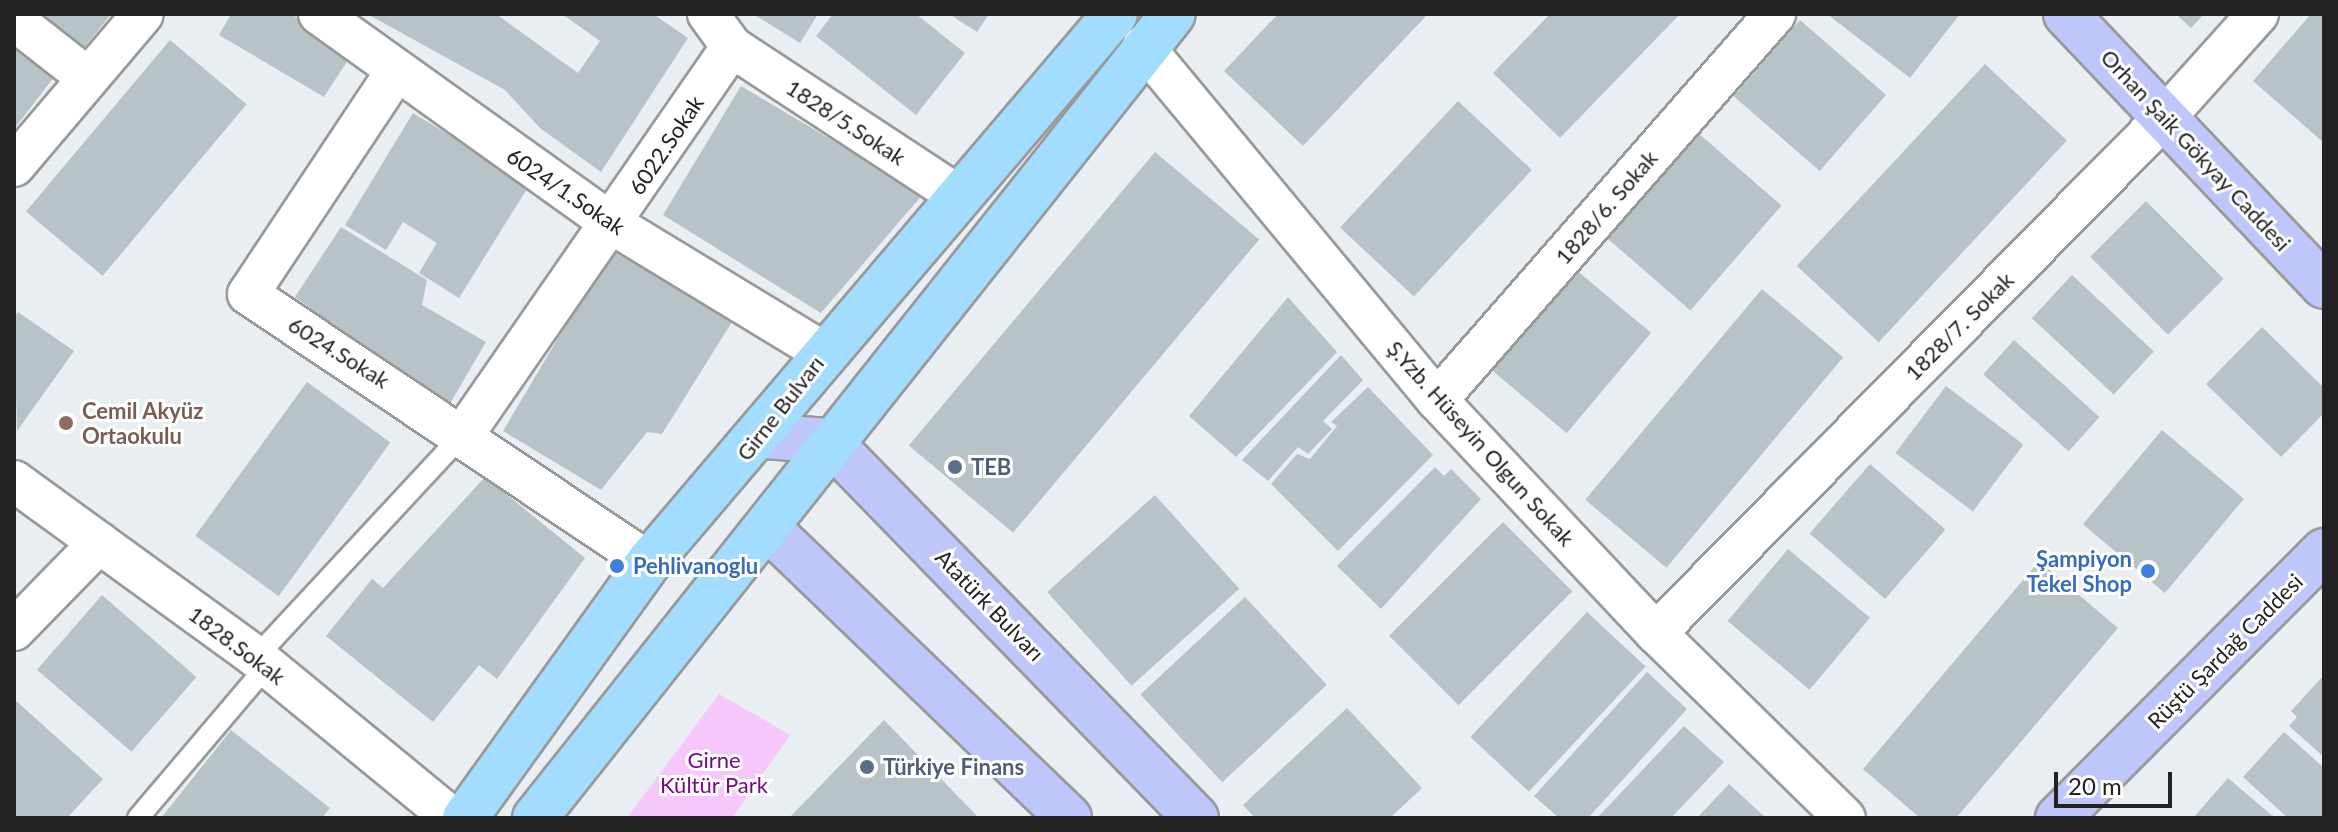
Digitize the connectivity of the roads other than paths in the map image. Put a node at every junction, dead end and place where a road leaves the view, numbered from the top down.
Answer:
1 (143, 14) edge
2 (319, 14) edge
3 (708, 14) edge
4 (1173, 14) edge
5 (1775, 14) edge
6 (2066, 14) edge
7 (2258, 14) edge
8 (14, 20) edge
9 (1129, 30) edge
10 (732, 47) junction
11 (395, 73) junction
12 (88, 78) junction
13 (2167, 115) junction
14 (14, 166) edge
15 (960, 197) junction
16 (614, 225) junction
17 (2324, 286) edge
18 (823, 352) junction
19 (1437, 400) junction
20 (465, 432) junction
21 (764, 436) junction
22 (829, 441) junction
23 (14, 481) edge
24 (770, 530) junction
25 (99, 543) junction
26 (2324, 551) edge
27 (649, 562) junction
28 (14, 630) edge
29 (1656, 633) junction
30 (262, 662) junction
31 (138, 818) edge
32 (452, 818) edge
33 (465, 818) edge
34 (535, 818) edge
35 (1069, 818) edge
36 (1196, 818) edge
37 (1845, 818) edge
38 (2058, 818) edge

1 - 12 street
2 - 11 street, 6024/1.Sokak
3 - 10 street
4 - 9 main road, Girne Bulvarı
5 - 19 street, 1828/6. Sokak
6 - 13 main road, Orhan Şaik Gökyay Caddesi
7 - 13 street, 1828/7. Sokak
8 - 12 street
9 - 15 main road, Girne Bulvarı
9 - 19 street, Ş.Yzb. Hüseyin Olgun Sokak
9 - 22 main road, Girne Bulvarı
10 - 15 street, 1828/5.Sokak
10 - 16 street, 6022.Sokak
11 - 16 street, 6024/1.Sokak
11 - 20 street, 6024.Sokak
12 - 14 street
13 - 17 main road, Orhan Şaik Gökyay Caddesi
13 - 29 street, 1828/7. Sokak
15 - 18 main road, Girne Bulvarı
16 - 18 street, 6024/1.Sokak
16 - 20 street, 6022.Sokak
18 - 21 main road, Girne Bulvarı
19 - 29 street, Ş.Yzb. Hüseyin Olgun Sokak
20 - 27 street, 6024.Sokak
20 - 30 lane
21 - 22 main road
21 - 24 main road
21 - 27 main road, Girne Bulvarı
22 - 24 main road, Girne Bulvarı
22 - 36 main road, Atatürk Bulvarı
23 - 25 street, 1828.Sokak
24 - 34 main road, Girne Bulvarı
24 - 35 main road
25 - 28 street
25 - 30 street, 1828.Sokak
26 - 38 main road, Rüştü Şardağ Caddesi
27 - 33 main road, Girne Bulvarı
29 - 37 street, Ş.Yzb. Hüseyin Olgun Sokak
30 - 31 lane
30 - 32 street, 1828.Sokak

